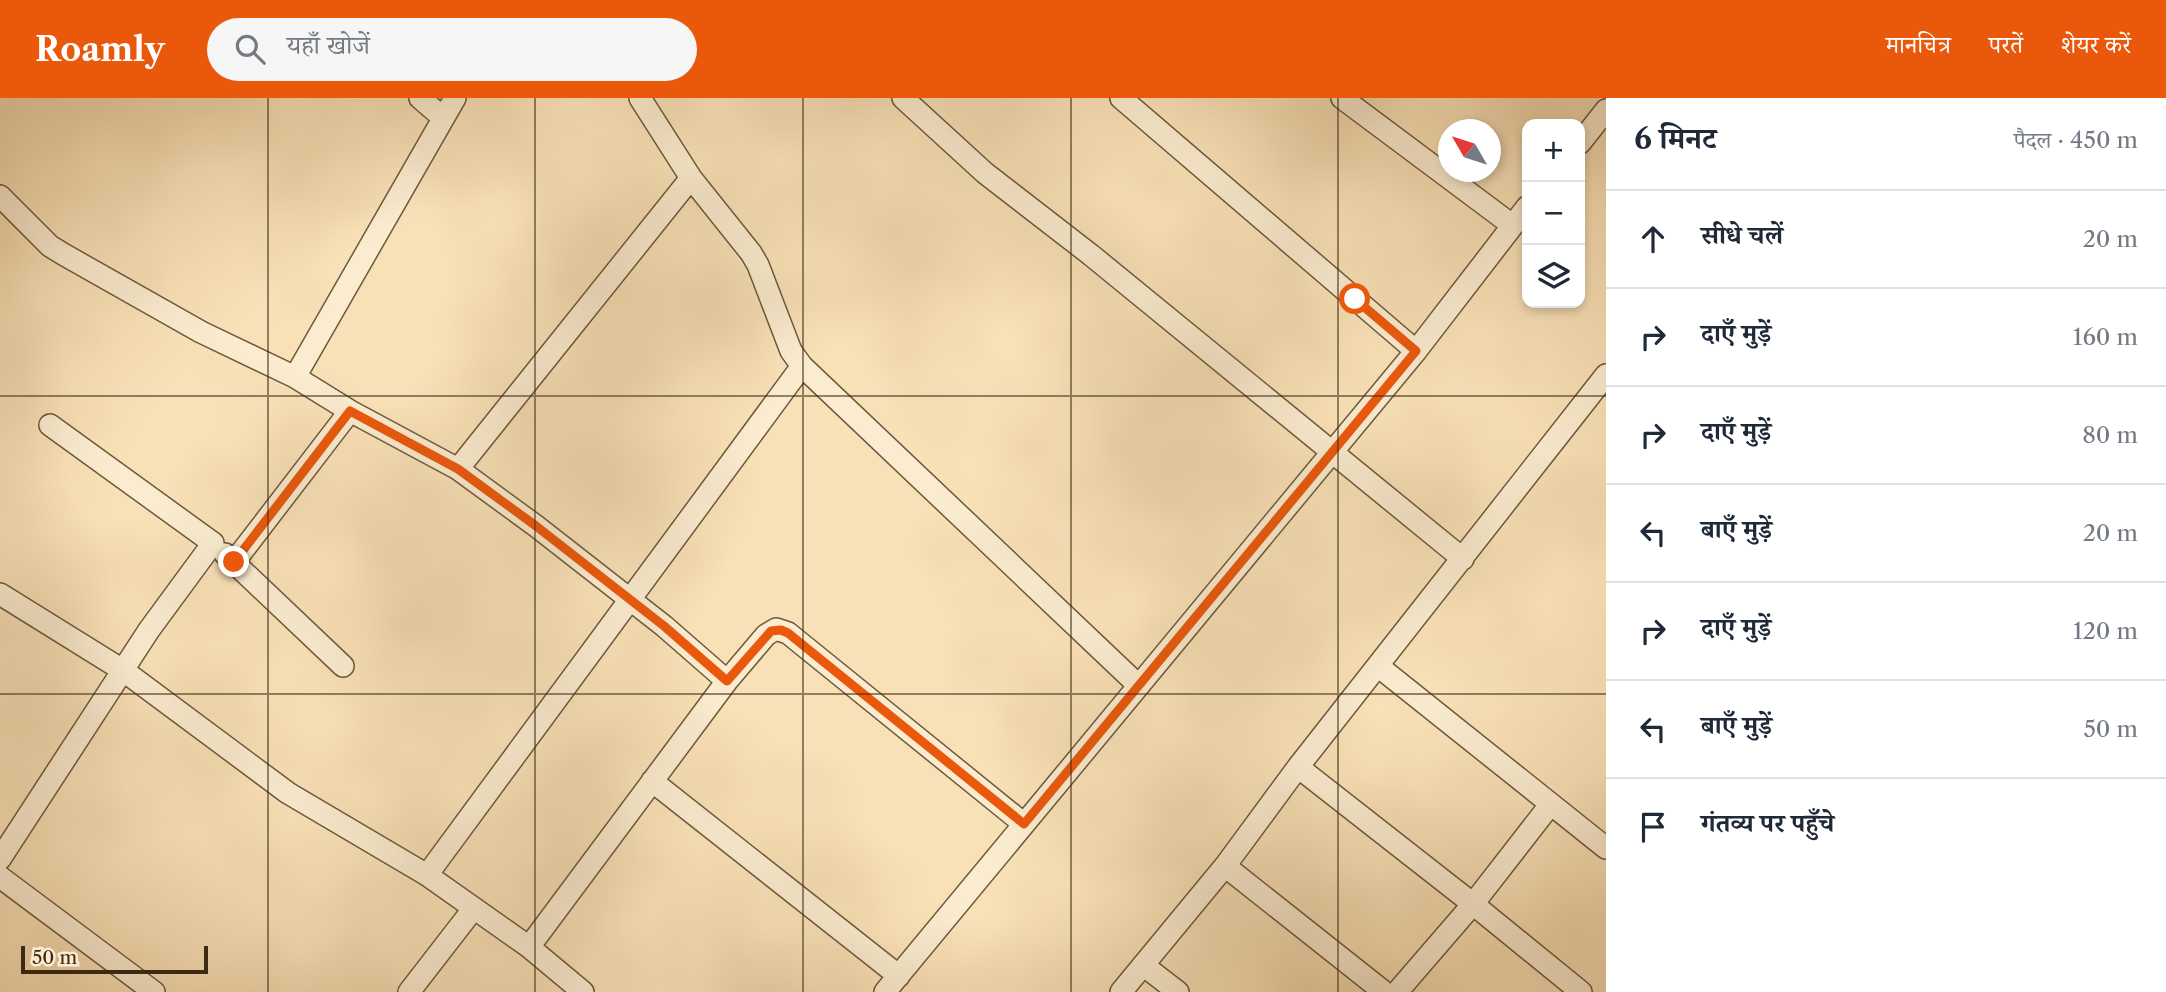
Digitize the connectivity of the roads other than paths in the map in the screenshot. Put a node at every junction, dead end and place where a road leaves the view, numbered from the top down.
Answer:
1 (420, 98) edge
2 (455, 98) edge
3 (640, 98) edge
4 (903, 98) edge
5 (1121, 98) edge
6 (1342, 98) edge
7 (1606, 110) edge
8 (442, 117) junction
9 (1585, 137) edge
10 (691, 178) junction
11 (0, 196) edge
12 (1522, 213) edge
13 (1511, 225) junction
14 (1416, 351) junction
15 (802, 366) junction
16 (1606, 375) edge
17 (295, 377) junction
18 (350, 411) junction
19 (50, 425) dead end
20 (1331, 453) junction
21 (458, 469) junction
22 (213, 543) junction
23 (1463, 559) junction
24 (234, 562) junction
25 (0, 594) edge
26 (630, 600) junction
27 (342, 666) dead end
28 (1378, 666) junction
29 (124, 671) junction
30 (727, 681) junction
31 (1138, 685) junction
32 (1298, 767) junction
33 (652, 781) junction
34 (1550, 805) junction
35 (1024, 824) junction
36 (1606, 848) edge
37 (0, 859) edge
38 (1225, 866) junction
39 (427, 874) junction
40 (0, 877) edge
41 (1473, 904) junction
42 (474, 908) junction
43 (529, 947) junction
44 (1143, 965) junction
45 (892, 984) edge
46 (154, 992) edge
47 (409, 992) edge
48 (583, 992) edge
49 (1121, 992) edge
50 (1178, 992) edge
51 (1384, 992) edge
52 (1397, 992) edge
53 (1581, 992) edge

1 - 8 street
2 - 8 street
3 - 10 street
4 - 20 street
5 - 14 street
6 - 13 street
7 - 9 street
8 - 17 street
10 - 15 street
10 - 21 street
11 - 17 street
12 - 13 street
13 - 14 street
14 - 20 street
15 - 26 street
15 - 31 street
16 - 23 street
17 - 18 street
18 - 21 street
18 - 24 street
19 - 22 street
20 - 23 street
20 - 31 street
21 - 26 street
22 - 24 street
22 - 29 street
23 - 28 street
24 - 27 street
25 - 29 street
26 - 30 street
26 - 39 street
28 - 32 street
28 - 34 street
29 - 37 street
29 - 39 street
30 - 33 street
30 - 35 street
31 - 35 street
32 - 38 street
32 - 41 street
33 - 43 street
33 - 45 street
34 - 36 street
34 - 41 street
35 - 45 street
38 - 44 street
38 - 51 street
39 - 42 street
40 - 46 street
41 - 52 street
41 - 53 street
42 - 43 street
42 - 47 street
43 - 48 street
44 - 49 street
44 - 50 street

